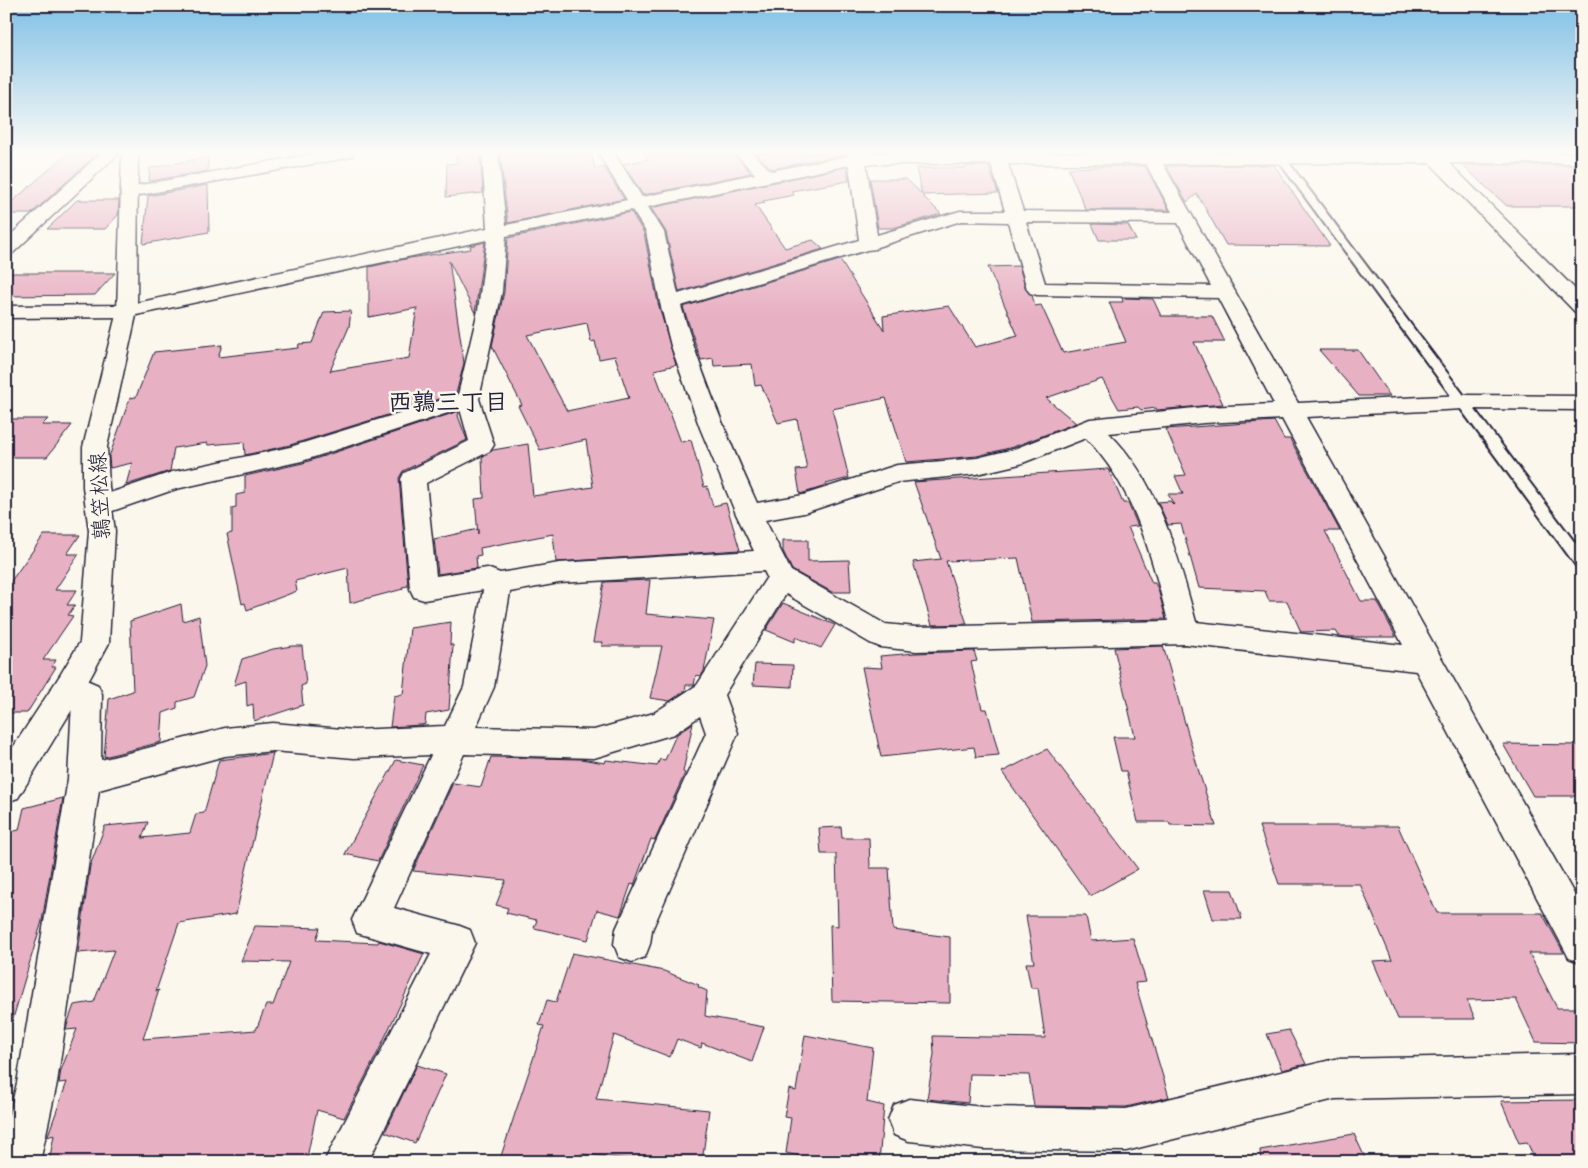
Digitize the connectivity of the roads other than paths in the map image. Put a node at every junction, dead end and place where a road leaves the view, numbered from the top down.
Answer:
1 (50, 208) edge
2 (129, 208) edge
3 (495, 208) edge
4 (620, 208) edge
5 (640, 208) edge
6 (864, 208) edge
7 (1014, 208) edge
8 (1179, 208) edge
9 (1318, 208) edge
10 (1483, 208) edge
11 (1017, 216) junction
12 (1185, 218) junction
13 (497, 232) junction
14 (869, 245) junction
15 (6, 249) edge
16 (1224, 292) junction
17 (670, 303) junction
18 (1582, 308) edge
19 (127, 311) junction
20 (6, 312) edge
21 (468, 399) junction
22 (1464, 402) junction
23 (1582, 403) edge
24 (1291, 411) junction
25 (1090, 427) junction
26 (98, 506) junction
27 (749, 514) junction
28 (1582, 563) edge
29 (776, 569) junction
30 (498, 584) junction
31 (1185, 632) junction
32 (1425, 660) junction
33 (70, 686) junction
34 (708, 694) junction
35 (455, 740) junction
36 (84, 779) junction
37 (6, 787) edge
38 (632, 944) dead end
39 (1582, 945) edge
40 (1582, 1074) edge
41 (909, 1120) dead end
42 (19, 1162) edge
43 (345, 1162) edge

1 - 15 street
2 - 19 street, 鶉笠松線
3 - 13 street
4 - 13 street
5 - 17 street
6 - 14 street
7 - 11 street
8 - 12 street
9 - 22 lane
10 - 18 street
11 - 12 street
11 - 14 street
11 - 16 street
12 - 16 street
13 - 19 street
13 - 21 street
14 - 17 street
16 - 24 street
17 - 27 street
19 - 20 street
19 - 26 street, 鶉笠松線
21 - 26 street
21 - 30 street
22 - 23 street
22 - 24 street
22 - 28 lane
24 - 25 street
24 - 32 street
25 - 27 street
25 - 31 street
26 - 33 street, 鶉笠松線
27 - 29 street
29 - 30 street
29 - 31 street
29 - 34 street
30 - 35 street
31 - 32 street
32 - 39 street
33 - 36 street
33 - 37 street, 鶉笠松線
34 - 35 street
34 - 38 street
35 - 36 street
35 - 43 street
36 - 42 street
40 - 41 street

